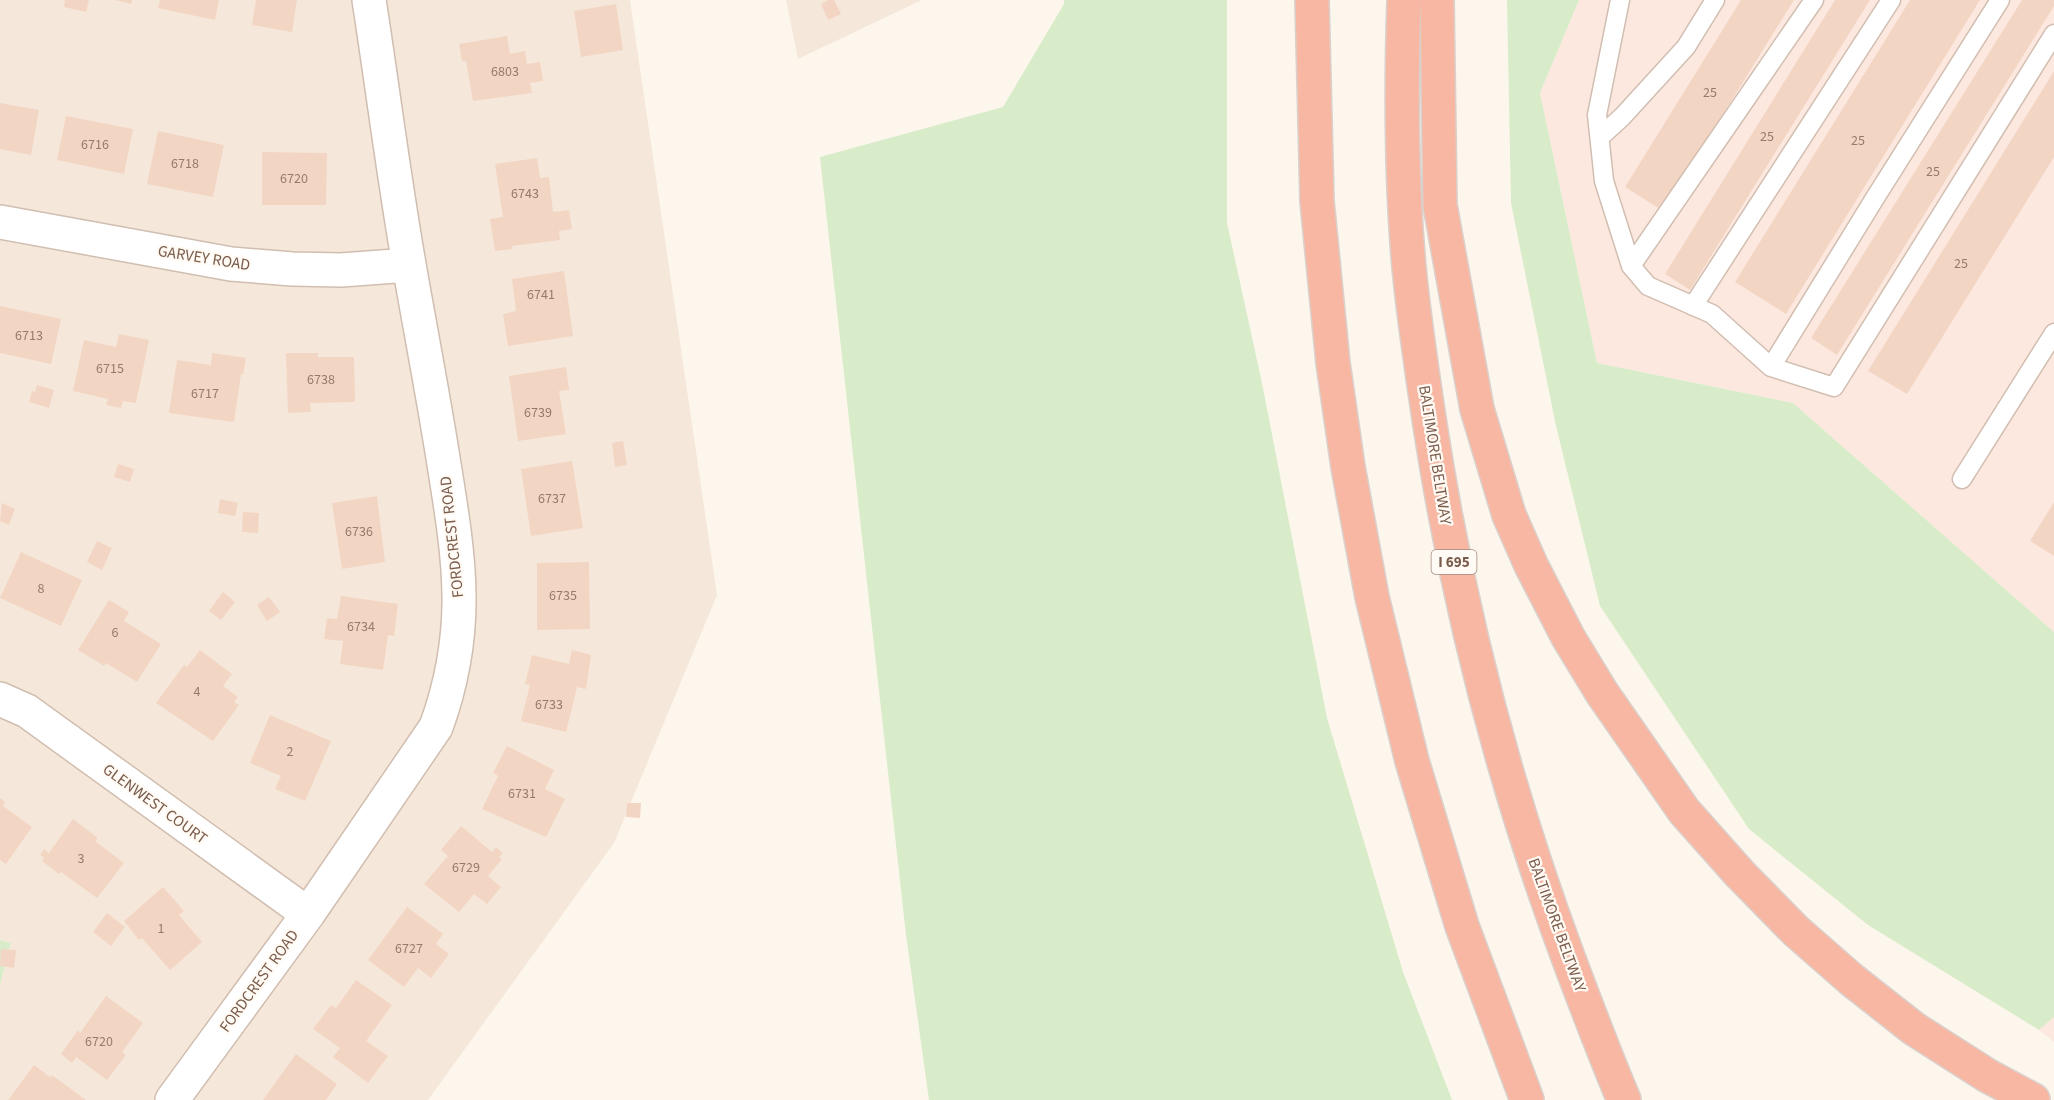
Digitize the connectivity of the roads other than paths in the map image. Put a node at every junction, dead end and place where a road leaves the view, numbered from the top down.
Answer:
1 (369, 0) edge
2 (1312, 0) edge
3 (1404, 0) edge
4 (1437, 0) edge
5 (1620, 0) edge
6 (1715, 0) edge
7 (1814, 0) edge
8 (1891, 0) edge
9 (2000, 0) edge
10 (2054, 34) edge
11 (1600, 137) junction
12 (0, 222) edge
13 (410, 265) junction
14 (1631, 266) junction
15 (1693, 306) junction
16 (2054, 333) edge
17 (1771, 367) junction
18 (1962, 479) dead end
19 (0, 699) edge
20 (308, 914) junction
21 (172, 1100) edge
22 (1527, 1100) edge
23 (1624, 1100) edge
24 (2033, 1100) edge

1 - 13 street, FORDCREST ROAD
2 - 22 highway
3 - 23 highway, BALTIMORE BELTWAY / I 695
4 - 24 highway
5 - 11 lane
6 - 11 lane
7 - 14 lane
8 - 15 lane
9 - 17 lane
10 - 17 lane
11 - 14 lane
12 - 13 street, GARVEY ROAD
13 - 20 street, FORDCREST ROAD
14 - 15 lane
15 - 17 lane
16 - 18 lane
19 - 20 street, GLENWEST COURT
20 - 21 street, FORDCREST ROAD

